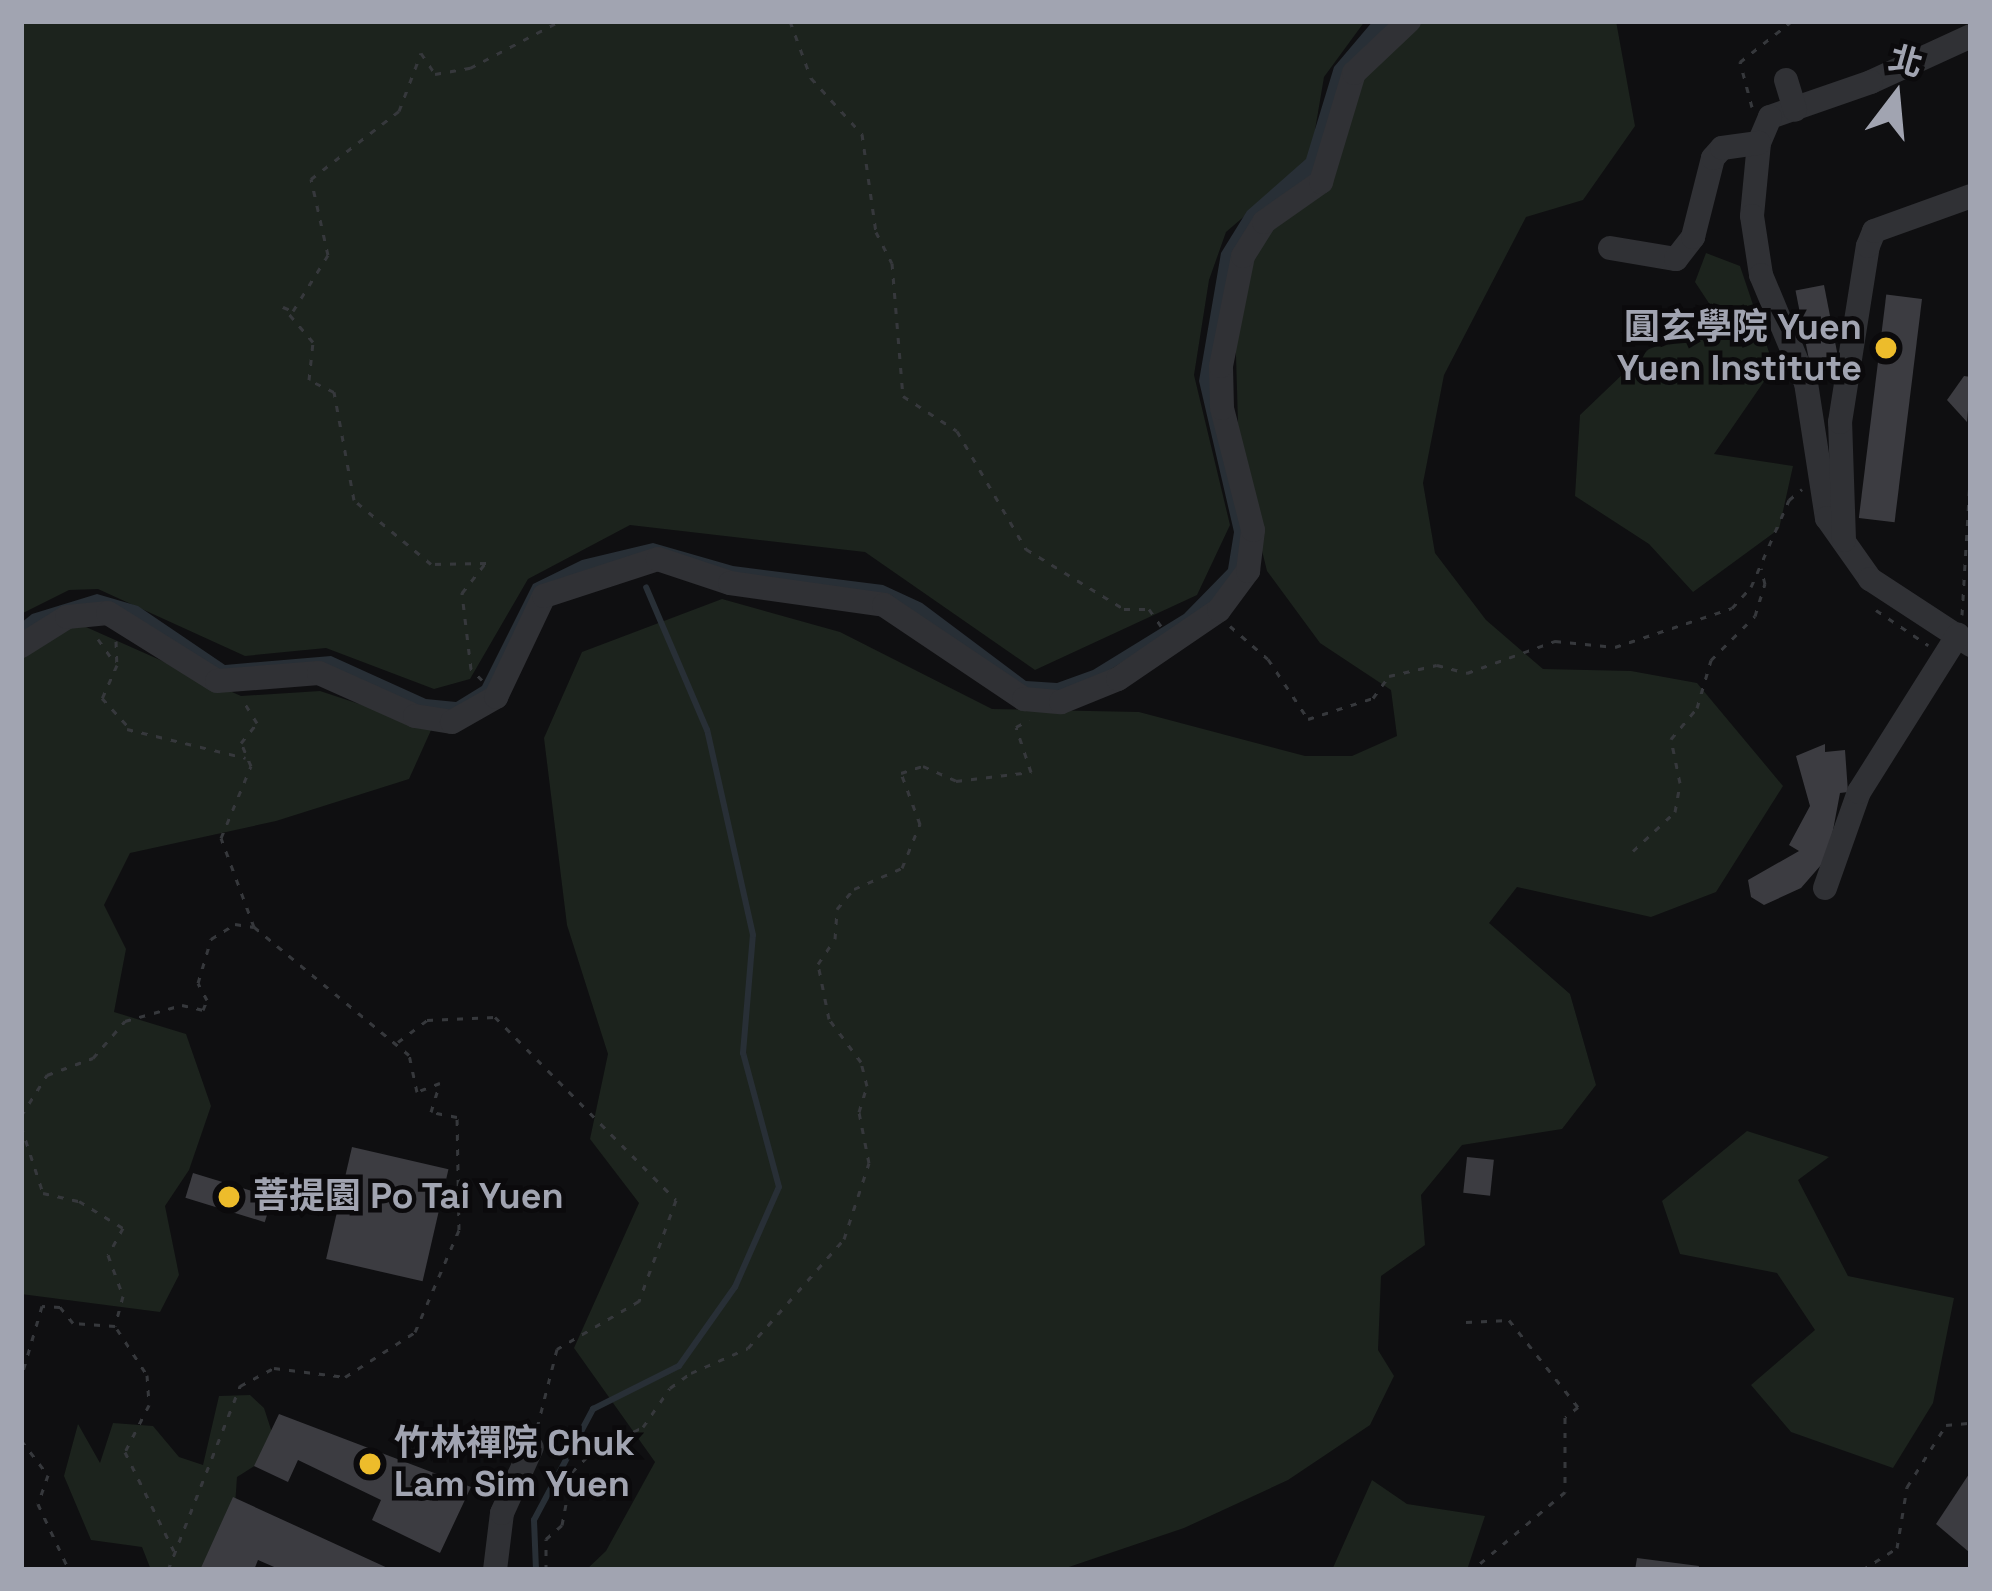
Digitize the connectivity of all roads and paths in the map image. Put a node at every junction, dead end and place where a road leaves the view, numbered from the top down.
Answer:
1 (560, 21) edge
2 (790, 21) edge
3 (1409, 21) edge
4 (1792, 21) edge
5 (1971, 36) edge
6 (1786, 80) dead end
7 (1795, 110) junction
8 (1759, 143) junction
9 (1971, 196) edge
10 (1610, 248) dead end
11 (1971, 462) edge
12 (1804, 488) dead end
13 (1845, 548) junction
14 (1761, 566) junction
15 (97, 628) dead end
16 (123, 630) dead end
17 (1963, 636) edge
18 (1242, 643) dead end
19 (1173, 644) junction
20 (21, 646) edge
21 (114, 660) junction
22 (235, 692) dead end
23 (496, 697) junction
24 (1061, 702) junction
25 (248, 757) junction
26 (1633, 850) dead end
27 (1825, 888) dead end
28 (254, 927) junction
29 (396, 1043) junction
30 (21, 1116) edge
31 (21, 1126) edge
32 (1466, 1322) dead end
33 (115, 1326) junction
34 (21, 1378) edge
35 (1971, 1423) edge
36 (21, 1440) edge
37 (532, 1447) joint
38 (175, 1552) junction
39 (69, 1570) edge
40 (168, 1570) edge
41 (495, 1570) edge
42 (546, 1570) edge
43 (1472, 1570) edge
44 (1862, 1570) edge

1 - 23 path
2 - 19 path
3 - 19 street
4 - 8 path
5 - 7 street
6 - 7 street
7 - 8 street
8 - 10 street
8 - 13 street
9 - 13 street
11 - 17 path
12 - 14 path
13 - 17 street
14 - 18 path
14 - 26 path
15 - 21 path
16 - 21 path
17 - 27 street
19 - 24 street
20 - 23 street
21 - 25 path
22 - 25 path
23 - 24 street
24 - 42 path
25 - 28 path
28 - 29 path
28 - 30 path
29 - 37 path
29 - 38 path
31 - 33 path
32 - 43 path
33 - 34 path
33 - 38 path
35 - 44 path
36 - 39 path
37 - 41 street
38 - 40 path

